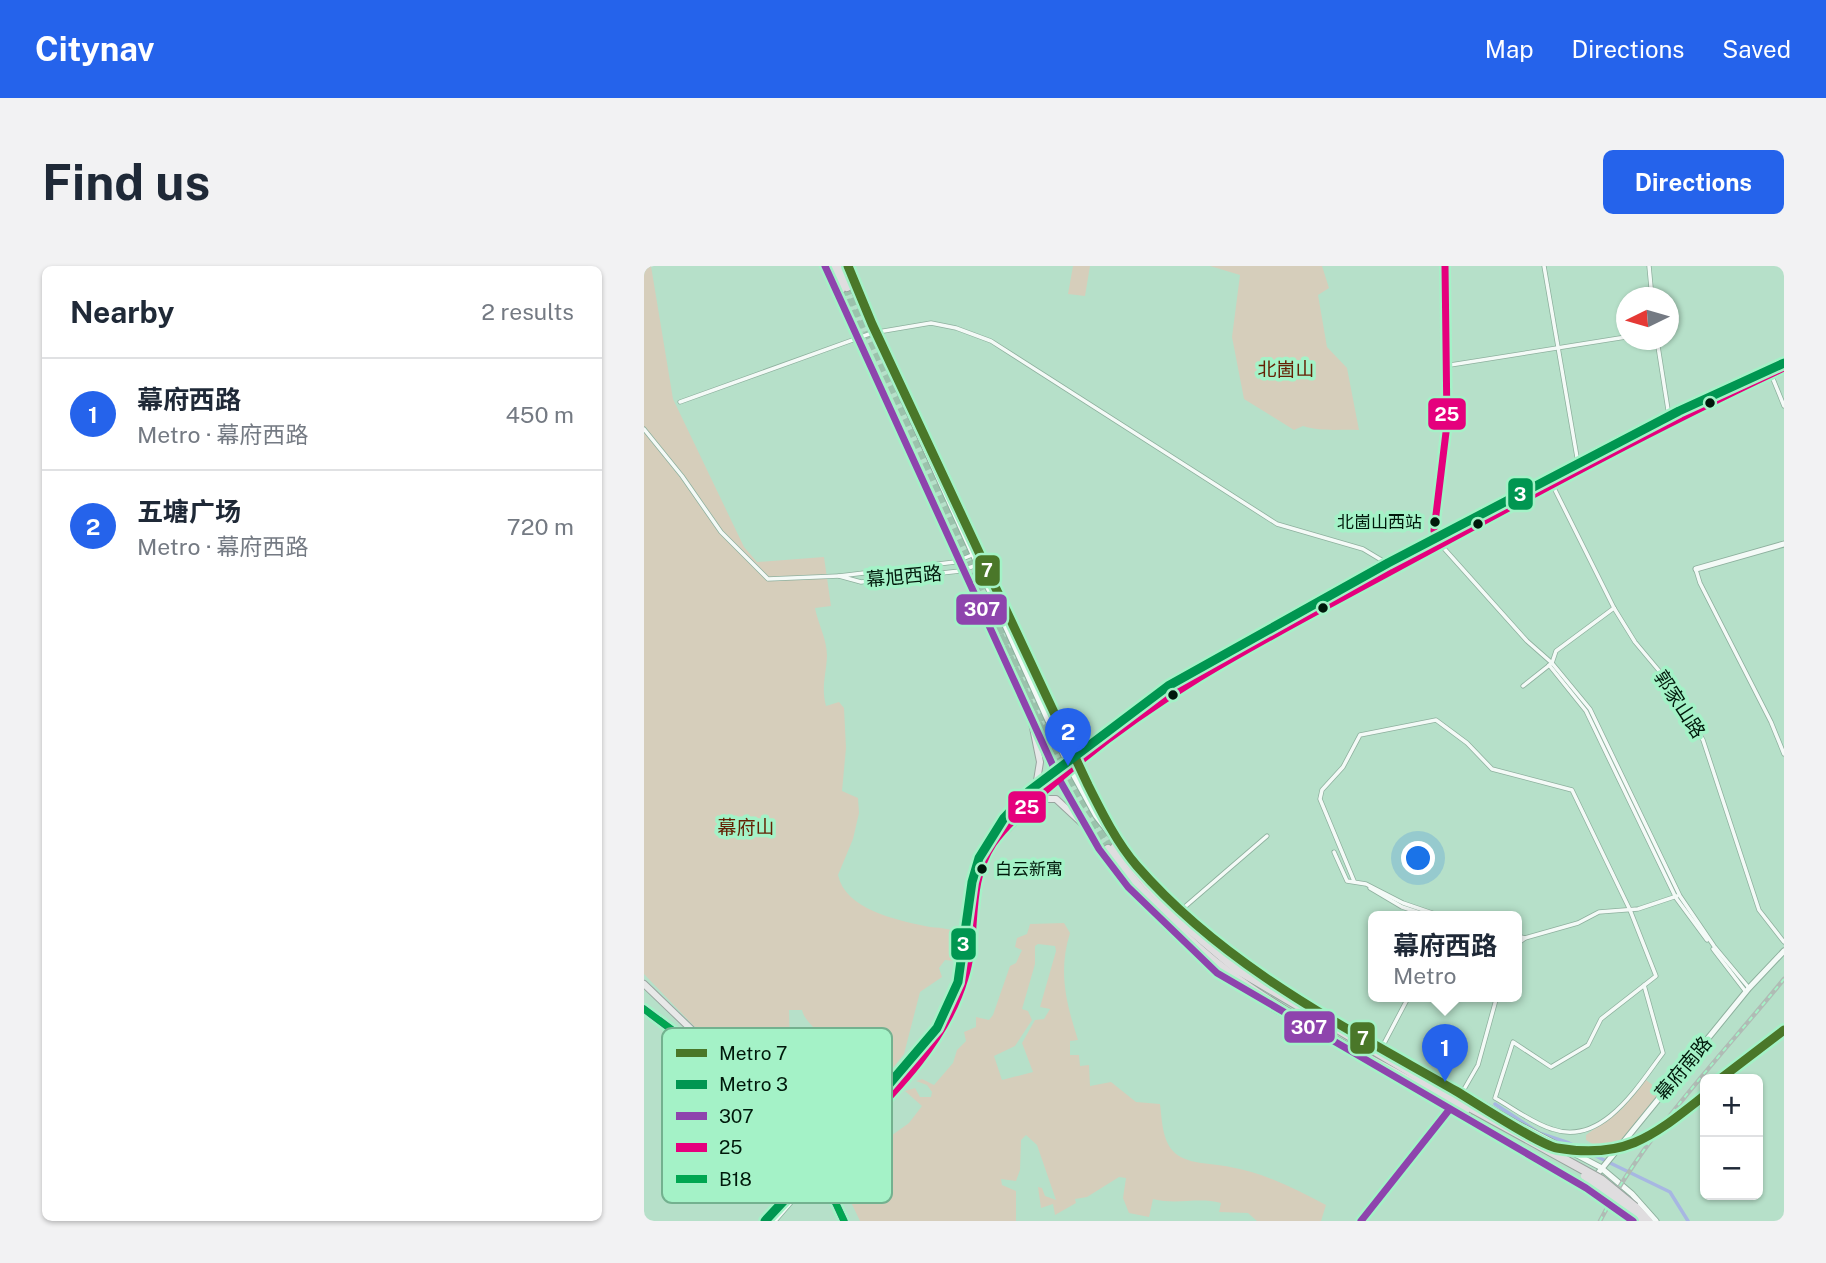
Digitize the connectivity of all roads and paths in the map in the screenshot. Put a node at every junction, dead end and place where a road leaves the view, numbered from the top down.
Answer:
1 (825, 266) edge
2 (831, 266) edge
3 (841, 266) edge
4 (1445, 266) edge
5 (1544, 266) edge
6 (1649, 266) edge
7 (1651, 287) edge
8 (872, 333) junction
9 (858, 338) junction
10 (1616, 339) edge
11 (1558, 348) junction
12 (1659, 350) edge
13 (1784, 362) edge
14 (1444, 366) junction
15 (1784, 368) edge
16 (1770, 372) junction
17 (680, 402) dead end
18 (1784, 406) edge
19 (1669, 416) junction
20 (644, 429) edge
21 (1578, 463) junction
22 (1550, 481) junction
23 (1439, 542) junction
24 (1784, 544) edge
25 (974, 554) junction
26 (961, 559) junction
27 (978, 565) junction
28 (1390, 568) junction
29 (1696, 569) joint
30 (965, 570) junction
31 (839, 576) junction
32 (1614, 608) junction
33 (1550, 664) junction
34 (1523, 686) dead end
35 (1030, 713) junction
36 (1784, 754) edge
37 (1069, 767) junction
38 (1058, 777) junction
39 (1036, 796) junction
40 (1084, 825) junction
41 (1267, 836) dead end
42 (1334, 852) dead end
43 (1354, 881) junction
44 (1366, 884) junction
45 (1679, 896) junction
46 (1630, 909) junction
47 (1414, 911) edge
48 (1426, 911) edge
49 (1178, 912) junction
50 (1522, 939) edge
51 (1784, 942) edge
52 (1784, 951) edge
53 (644, 984) edge
54 (1644, 985) junction
55 (1747, 990) junction
56 (1406, 1002) edge
57 (1495, 1002) edge
58 (644, 1009) edge
59 (669, 1028) edge
60 (689, 1028) edge
61 (1380, 1050) junction
62 (892, 1092) edge
63 (1462, 1093) junction
64 (1449, 1110) junction
65 (1470, 1110) junction
66 (1581, 1156) junction
67 (1601, 1167) junction
68 (1567, 1177) junction
69 (1586, 1188) junction
70 (790, 1203) edge
71 (837, 1203) edge
72 (1633, 1209) junction
73 (775, 1221) edge
74 (845, 1221) edge
75 (1361, 1221) edge
76 (1633, 1221) edge
77 (1639, 1221) edge
78 (1648, 1221) edge
79 (1656, 1221) edge

1 - 9 main road
2 - 3 highway
3 - 8 main road
4 - 14 street
5 - 11 street
6 - 7 street
8 - 9 street
8 - 25 main road
8 - 28 street
9 - 17 street
9 - 26 main road
10 - 11 street
11 - 14 street
11 - 21 street
12 - 19 street
13 - 16 main road
14 - 23 street
15 - 16 main road
16 - 18 street
16 - 19 main road
16 - 22 main road
19 - 21 main road
20 - 31 street
21 - 22 main road
22 - 23 main road
22 - 32 street, 郭家山路
23 - 28 main road
23 - 33 street
24 - 29 main road
25 - 26 street, 幕旭西路
25 - 27 main road
26 - 30 main road
26 - 31 street, 幕旭西路
27 - 30 street, 幕旭西路
27 - 37 main road
28 - 37 main road
29 - 36 street
30 - 31 street, 幕旭西路
30 - 35 main road
32 - 33 street
32 - 51 street, 郭家山路
33 - 34 street
33 - 45 street
33 - 55 street
35 - 38 main road
35 - 39 main road
37 - 38 main road
37 - 49 main road
38 - 39 main road
38 - 40 main road
39 - 40 main road
39 - 62 main road
40 - 64 main road
41 - 49 street
42 - 43 street
43 - 44 street
43 - 46 street
44 - 47 street
44 - 48 street
45 - 46 street
45 - 55 street
46 - 50 street
46 - 54 street
49 - 61 main road
52 - 55 main road, 幕府南路
53 - 60 main road
54 - 54 street
55 - 67 main road, 幕府南路
56 - 61 street
57 - 63 street
58 - 59 main road
61 - 63 main road
61 - 65 highway
61 - 65 highway
63 - 66 main road
64 - 68 main road
64 - 75 street
65 - 72 highway, bridge
66 - 67 main road
66 - 68 main road
67 - 69 main road, 幕府南路
67 - 79 main road
68 - 69 main road
69 - 76 main road
70 - 73 street
71 - 74 main road
72 - 77 highway
72 - 78 highway

